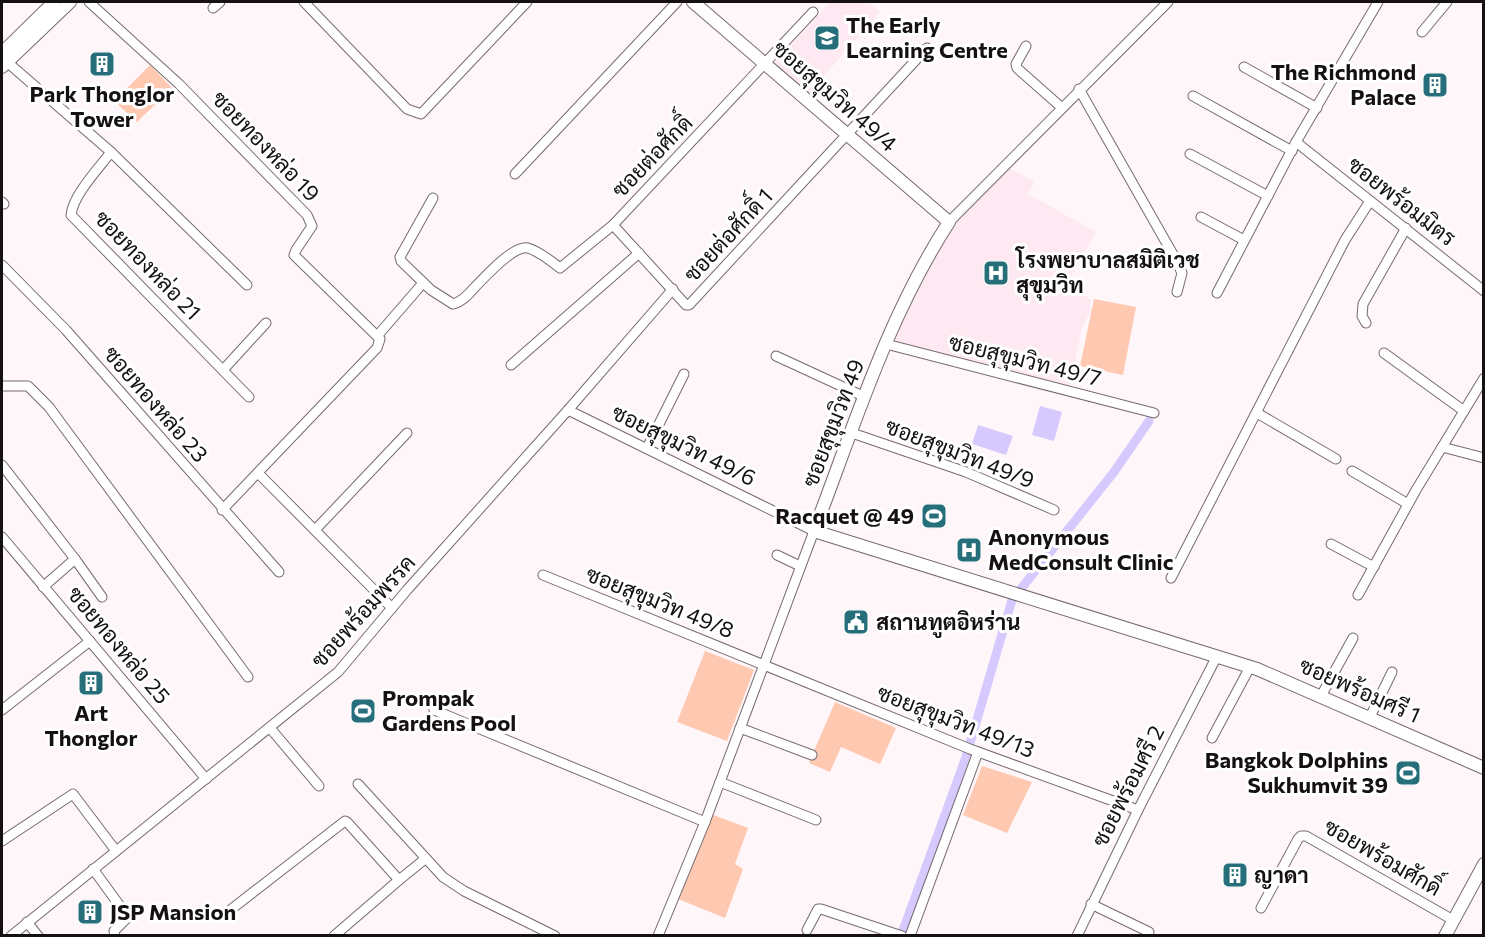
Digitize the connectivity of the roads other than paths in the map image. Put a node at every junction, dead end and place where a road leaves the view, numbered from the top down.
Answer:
1 (54, 2) edge
2 (70, 2) edge
3 (89, 2) edge
4 (304, 2) edge
5 (527, 2) edge
6 (676, 2) edge
7 (693, 2) edge
8 (1168, 2) edge
9 (1378, 2) edge
10 (1447, 2) edge
11 (813, 12) dead end
12 (1422, 32) dead end
13 (1026, 46) dead end
14 (927, 48) dead end
15 (3, 60) edge
16 (765, 63) junction
17 (1244, 67) dead end
18 (1079, 89) junction
19 (1193, 96) dead end
20 (1061, 107) junction
21 (1317, 108) junction
22 (848, 134) junction
23 (1294, 147) junction
24 (111, 152) junction
25 (1190, 153) dead end
26 (515, 174) dead end
27 (1268, 196) junction
28 (433, 198) dead end
29 (1370, 201) junction
30 (1201, 217) dead end
31 (949, 222) junction
32 (613, 225) junction
33 (1406, 228) junction
34 (1244, 240) junction
35 (639, 253) junction
36 (2, 265) edge
37 (423, 282) junction
38 (247, 285) dead end
39 (673, 289) junction
40 (1484, 291) edge
41 (1177, 292) dead end
42 (1216, 292) dead end
43 (266, 323) dead end
44 (1366, 323) dead end
45 (378, 335) junction
46 (886, 344) junction
47 (1384, 353) dead end
48 (776, 356) dead end
49 (511, 365) dead end
50 (223, 370) junction
51 (684, 374) dead end
52 (1484, 378) edge
53 (2, 386) edge
54 (249, 397) dead end
55 (866, 397) junction
56 (568, 410) junction
57 (1464, 411) junction
58 (1154, 413) dead end
59 (1257, 413) junction
60 (407, 433) dead end
61 (852, 433) junction
62 (1442, 447) junction
63 (647, 448) junction
64 (1484, 458) edge
65 (1336, 459) dead end
66 (2, 465) edge
67 (1352, 471) dead end
68 (259, 474) junction
69 (1408, 504) junction
70 (222, 510) junction
71 (1054, 510) dead end
72 (315, 530) junction
73 (814, 531) junction
74 (2, 537) edge
75 (1331, 543) dead end
76 (777, 555) dead end
77 (75, 558) junction
78 (800, 566) junction
79 (1374, 567) junction
80 (279, 572) dead end
81 (543, 575) dead end
82 (1171, 578) dead end
83 (44, 587) junction
84 (1358, 595) dead end
85 (102, 597) dead end
86 (392, 608) junction
87 (1353, 638) dead end
88 (90, 641) junction
89 (1217, 656) junction
90 (763, 665) junction
91 (1250, 667) junction
92 (1392, 672) dead end
93 (248, 677) dead end
94 (1321, 696) junction
95 (2, 710) edge
96 (434, 710) dead end
97 (1370, 717) junction
98 (270, 728) junction
99 (740, 728) junction
100 (1212, 738) dead end
101 (978, 752) junction
102 (812, 755) dead end
103 (1484, 768) edge
104 (206, 778) junction
105 (720, 782) junction
106 (358, 784) dead end
107 (319, 786) dead end
108 (1138, 810) junction
109 (816, 820) dead end
110 (705, 822) junction
111 (2, 841) edge
112 (116, 852) junction
113 (425, 859) junction
114 (1484, 864) edge
115 (93, 869) junction
116 (399, 880) junction
117 (1091, 904) junction
118 (1261, 908) dead end
119 (229, 911) dead end
120 (1453, 920) junction
121 (27, 922) junction
122 (807, 930) dead end
123 (1149, 932) dead end
124 (11, 936) edge
125 (38, 936) edge
126 (115, 936) edge
127 (334, 936) edge
128 (555, 936) edge
129 (658, 936) edge
130 (902, 936) edge
131 (910, 936) edge
132 (1077, 936) edge
133 (1445, 936) edge

1 - 15 street
2 - 15 street
3 - 45 street, ซอยทองหล่อ 19
4 - 5 street
6 - 26 street
7 - 16 street, ซอยสุขุมวิท 49/4
8 - 18 street, ซอยสุขุมวิท 49
9 - 21 street
10 - 12 street
11 - 16 street, ซอยต่อศักดิ์
13 - 20 street
14 - 22 street
15 - 24 street
16 - 22 street, ซอยสุขุมวิท 49/4
16 - 32 street, ซอยต่อศักดิ์
17 - 21 street
18 - 20 street, ซอยสุขุมวิท 49
18 - 41 street
19 - 23 street, ซอยพร้อมมิตร
20 - 31 street, ซอยสุขุมวิท 49
21 - 23 street
22 - 31 street, ซอยสุขุมวิท 49/4
22 - 39 street, ซอยต่อศักดิ์ 1
23 - 27 street
23 - 29 street, ซอยพร้อมมิตร
24 - 38 street
24 - 50 street, ซอยทองหล่อ 21
25 - 27 street
27 - 34 street
28 - 37 street
29 - 33 street, ซอยพร้อมมิตร
29 - 59 street
30 - 34 street
31 - 46 street, ซอยสุขุมวิท 49
32 - 35 street, ซอยต่อศักดิ์ 1
32 - 37 street, ซอยต่อศักดิ์
33 - 40 street, ซอยพร้อมมิตร
33 - 44 street
34 - 42 street
35 - 39 street, ซอยต่อศักดิ์ 1
35 - 49 street
36 - 70 street, ซอยทองหล่อ 23
37 - 45 street
39 - 56 street, ซอยพร้อมพรรค
43 - 50 street
45 - 68 street
46 - 55 street, ซอยสุขุมวิท 49
46 - 58 street, ซอยสุขุมวิท 49/7
47 - 57 street
48 - 55 street
50 - 54 street, ซอยทองหล่อ 21
51 - 63 street
52 - 57 street
53 - 93 street
55 - 61 street, ซอยสุขุมวิท 49
56 - 63 street, ซอยสุขุมวิท 49/6
56 - 86 street, ซอยพร้อมพรรค
57 - 62 street
59 - 65 street
59 - 82 street
60 - 72 street
61 - 71 street, ซอยสุขุมวิท 49/9
61 - 73 street, ซอยสุขุมวิท 49
62 - 64 street
62 - 69 street
63 - 73 street, ซอยสุขุมวิท 49/6
66 - 77 street
67 - 69 street
68 - 70 street
68 - 72 street
69 - 79 street
70 - 80 street, ซอยทองหล่อ 23
72 - 86 street
73 - 78 street, ซอยสุขุมวิท 49
73 - 89 street, ซอยพร้อมศรี 1
74 - 83 street, ซอยทองหล่อ 25
75 - 79 street
76 - 78 street
77 - 83 street
77 - 85 street
78 - 90 street, ซอยสุขุมวิท 49
79 - 84 street
81 - 90 street, ซอยสุขุมวิท 49/8
83 - 88 street, ซอยทองหล่อ 25
86 - 98 street, ซอยพร้อมพรรค
87 - 94 street
88 - 95 street
88 - 104 street, ซอยทองหล่อ 25
89 - 91 street, ซอยพร้อมศรี 1
89 - 108 street, ซอยพร้อมศรี 2
90 - 99 street, ซอยสุขุมวิท 49
90 - 101 street, ซอยสุขุมวิท 49/13
91 - 94 street, ซอยพร้อมศรี 1
91 - 100 street
92 - 97 street
94 - 97 street, ซอยพร้อมศรี 1
96 - 110 street
97 - 103 street, ซอยพร้อมศรี 1
98 - 104 street, ซอยพร้อมพรรค
98 - 107 street
99 - 102 street
99 - 105 street, ซอยสุขุมวิท 49
101 - 108 street, ซอยสุขุมวิท 49/13
101 - 131 street
104 - 112 street, ซอยพร้อมพรรค
105 - 109 street
105 - 110 street, ซอยสุขุมวิท 49
106 - 113 street
108 - 117 street, ซอยพร้อมศรี 2
110 - 129 street, ซอยสุขุมวิท 49
111 - 112 street
112 - 115 street, ซอยพร้อมพรรค
113 - 116 street
113 - 128 street
114 - 120 street
115 - 121 street, ซอยพร้อมพรรค
115 - 126 street
116 - 119 street
116 - 127 street
117 - 123 street
117 - 132 street, ซอยพร้อมศรี 2
118 - 120 street, ซอยพร้อมศักดิ์
120 - 133 street
121 - 124 street, ซอยพร้อมพรรค
121 - 125 street
122 - 130 street

